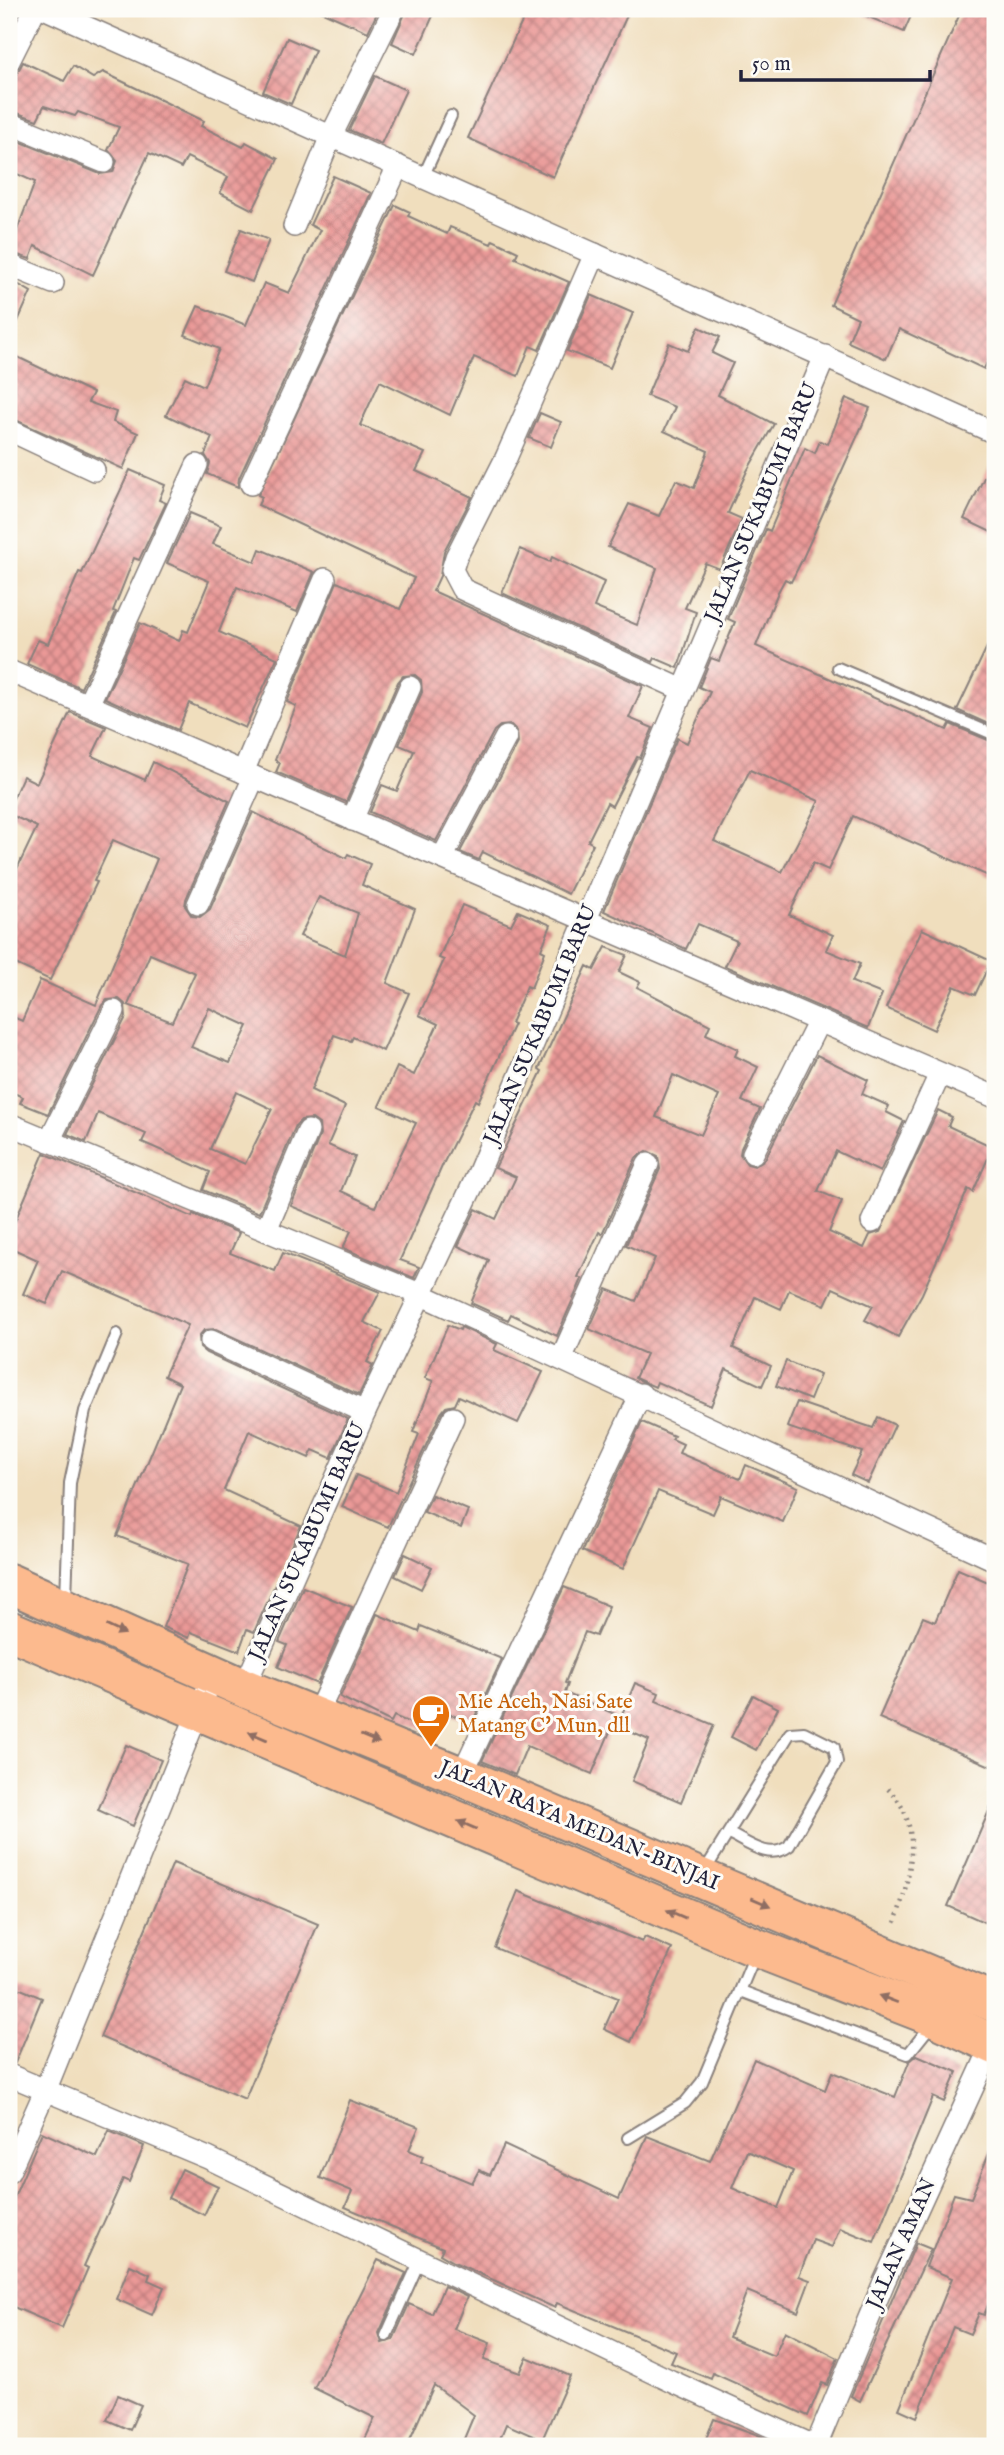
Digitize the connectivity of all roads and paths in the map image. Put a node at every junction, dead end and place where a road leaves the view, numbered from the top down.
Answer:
1 (35, 9) edge
2 (46, 9) edge
3 (394, 9) edge
4 (9, 61) edge
5 (451, 116) dead end
6 (9, 123) edge
7 (331, 135) junction
8 (104, 162) dead end
9 (398, 166) junction
10 (423, 177) junction
11 (294, 226) dead end
12 (595, 254) junction
13 (9, 265) edge
14 (53, 283) dead end
15 (824, 356) junction
16 (9, 430) edge
17 (995, 433) edge
18 (197, 465) dead end
19 (94, 470) dead end
20 (251, 484) dead end
21 (325, 579) dead end
22 (838, 668) dead end
23 (9, 671) edge
24 (410, 687) dead end
25 (682, 690) junction
26 (88, 705) junction
27 (995, 735) edge
28 (506, 737) dead end
29 (248, 775) junction
30 (352, 820) junction
31 (442, 858) junction
32 (198, 904) dead end
33 (584, 920) junction
34 (114, 1011) dead end
35 (819, 1021) junction
36 (940, 1074) junction
37 (995, 1097) edge
38 (9, 1124) edge
39 (308, 1130) dead end
40 (49, 1141) junction
41 (753, 1153) dead end
42 (648, 1164) dead end
43 (872, 1222) dead end
44 (266, 1230) junction
45 (422, 1295) junction
46 (117, 1334) dead end
47 (212, 1340) dead end
48 (561, 1359) junction
49 (641, 1394) junction
50 (365, 1412) junction
51 (453, 1418) dead end
52 (995, 1560) edge
53 (9, 1583) edge
54 (66, 1606) junction
55 (9, 1630) edge
56 (229, 1681) junction
57 (197, 1711) junction
58 (316, 1717) junction
59 (461, 1776) junction
60 (888, 1789) dead end
61 (728, 1833) junction
62 (701, 1877) junction
63 (891, 1937) dead end
64 (757, 1948) junction
65 (741, 1991) junction
66 (995, 2003) edge
67 (937, 2018) junction
68 (995, 2043) edge
69 (9, 2075) edge
70 (45, 2091) junction
71 (628, 2138) dead end
72 (9, 2172) edge
73 (420, 2260) junction
74 (386, 2336) dead end
75 (815, 2446) edge

1 - 4 street
2 - 7 street
3 - 7 street
5 - 10 lane
6 - 8 street
7 - 9 street
7 - 11 street
9 - 10 street
9 - 20 street
10 - 12 street
12 - 15 street
12 - 25 street
13 - 14 street
15 - 17 street
15 - 25 street, JALAN SUKABUMI BARU
16 - 19 street
18 - 26 street
21 - 29 street
22 - 27 lane
23 - 26 street
24 - 30 street
25 - 33 street, JALAN SUKABUMI BARU
26 - 29 street
28 - 31 street
29 - 30 street
29 - 32 street
30 - 31 street
31 - 33 street
33 - 35 street
33 - 45 street, JALAN SUKABUMI BARU
34 - 40 street
35 - 36 street
35 - 41 street
36 - 37 street
36 - 43 street
38 - 40 street
39 - 44 street
40 - 44 street
42 - 48 street
44 - 45 street
45 - 48 street
45 - 50 street, JALAN SUKABUMI BARU
46 - 54 lane
47 - 50 street
48 - 49 street
49 - 52 street
49 - 59 street
50 - 56 street, JALAN SUKABUMI BARU
51 - 58 street
53 - 54 highway, JALAN RAYA MEDAN-BINJAI
54 -> 56 highway, JALAN RAYA MEDAN-BINJAI
55 - 57 highway, JALAN RAYA MEDAN-BINJAI
56 - 57 street, JALAN SUKABUMI BARU
56 - 58 highway, JALAN RAYA MEDAN-BINJAI
64 -> 57 highway, JALAN RAYA MEDAN-BINJAI
57 - 70 street, JALAN SUKABUMI BARU
58 -> 59 highway, JALAN RAYA MEDAN-BINJAI
59 - 62 highway, JALAN RAYA MEDAN-BINJAI
60 - 63 path
61 - 61 lane
61 - 62 lane
62 -> 66 highway, JALAN RAYA MEDAN-BINJAI
64 - 65 lane
67 -> 64 highway, JALAN RAYA MEDAN-BINJAI
65 - 67 lane
65 - 71 lane
67 - 68 highway, JALAN RAYA MEDAN-BINJAI
68 - 75 street, JALAN AMAN
69 - 70 street
70 - 72 street, JALAN SUKABUMI BARU
70 - 73 street
73 - 74 lane
73 - 75 street

